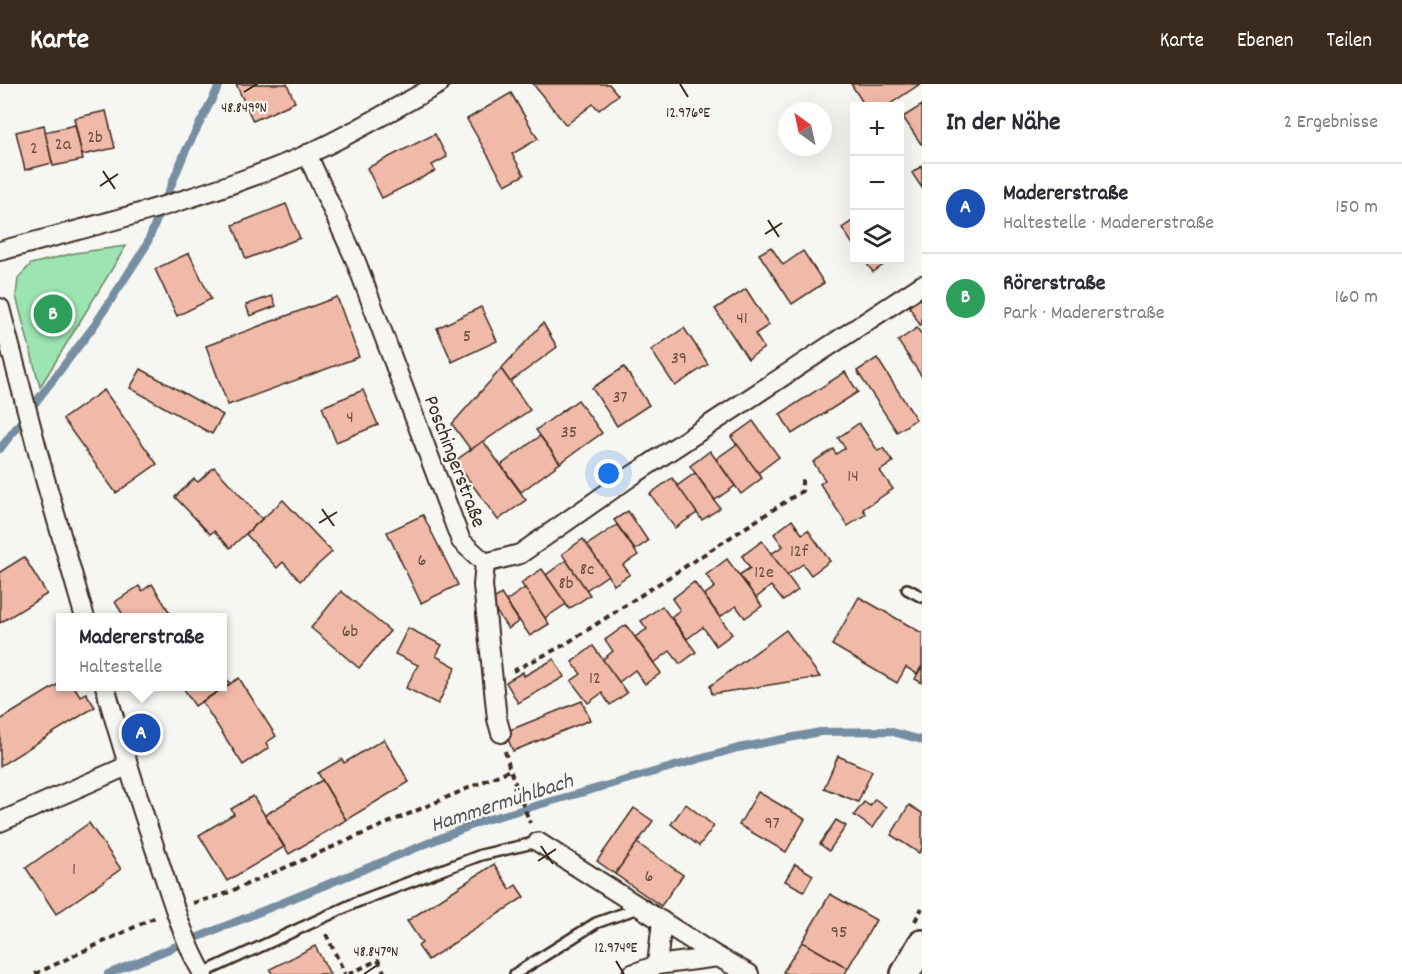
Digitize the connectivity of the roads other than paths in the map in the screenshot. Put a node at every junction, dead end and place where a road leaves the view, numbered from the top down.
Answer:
1 (439, 84) edge
2 (307, 154) junction
3 (0, 251) edge
4 (922, 285) edge
5 (0, 308) edge
6 (485, 563) junction
7 (907, 590) dead end
8 (922, 597) edge
9 (84, 613) edge
10 (106, 691) edge
11 (501, 733) dead end
12 (127, 766) junction
13 (0, 822) edge
14 (536, 837) joint
15 (641, 907) junction
16 (662, 921) junction
17 (922, 944) edge
18 (718, 957) junction
19 (657, 965) junction
20 (200, 969) edge
21 (515, 974) edge
22 (632, 974) edge
23 (749, 974) edge
24 (905, 974) edge

1 - 2 street
2 - 3 street
2 - 6 street, Poschingerstraße
4 - 6 street
5 - 9 street
6 - 11 street
7 - 8 lane
10 - 12 street
12 - 13 street
12 - 20 street
14 - 15 street
14 - 20 lane
15 - 16 street
15 - 21 lane
16 - 18 street
16 - 19 street
17 - 24 main road
18 - 19 street
18 - 23 street
19 - 22 street

